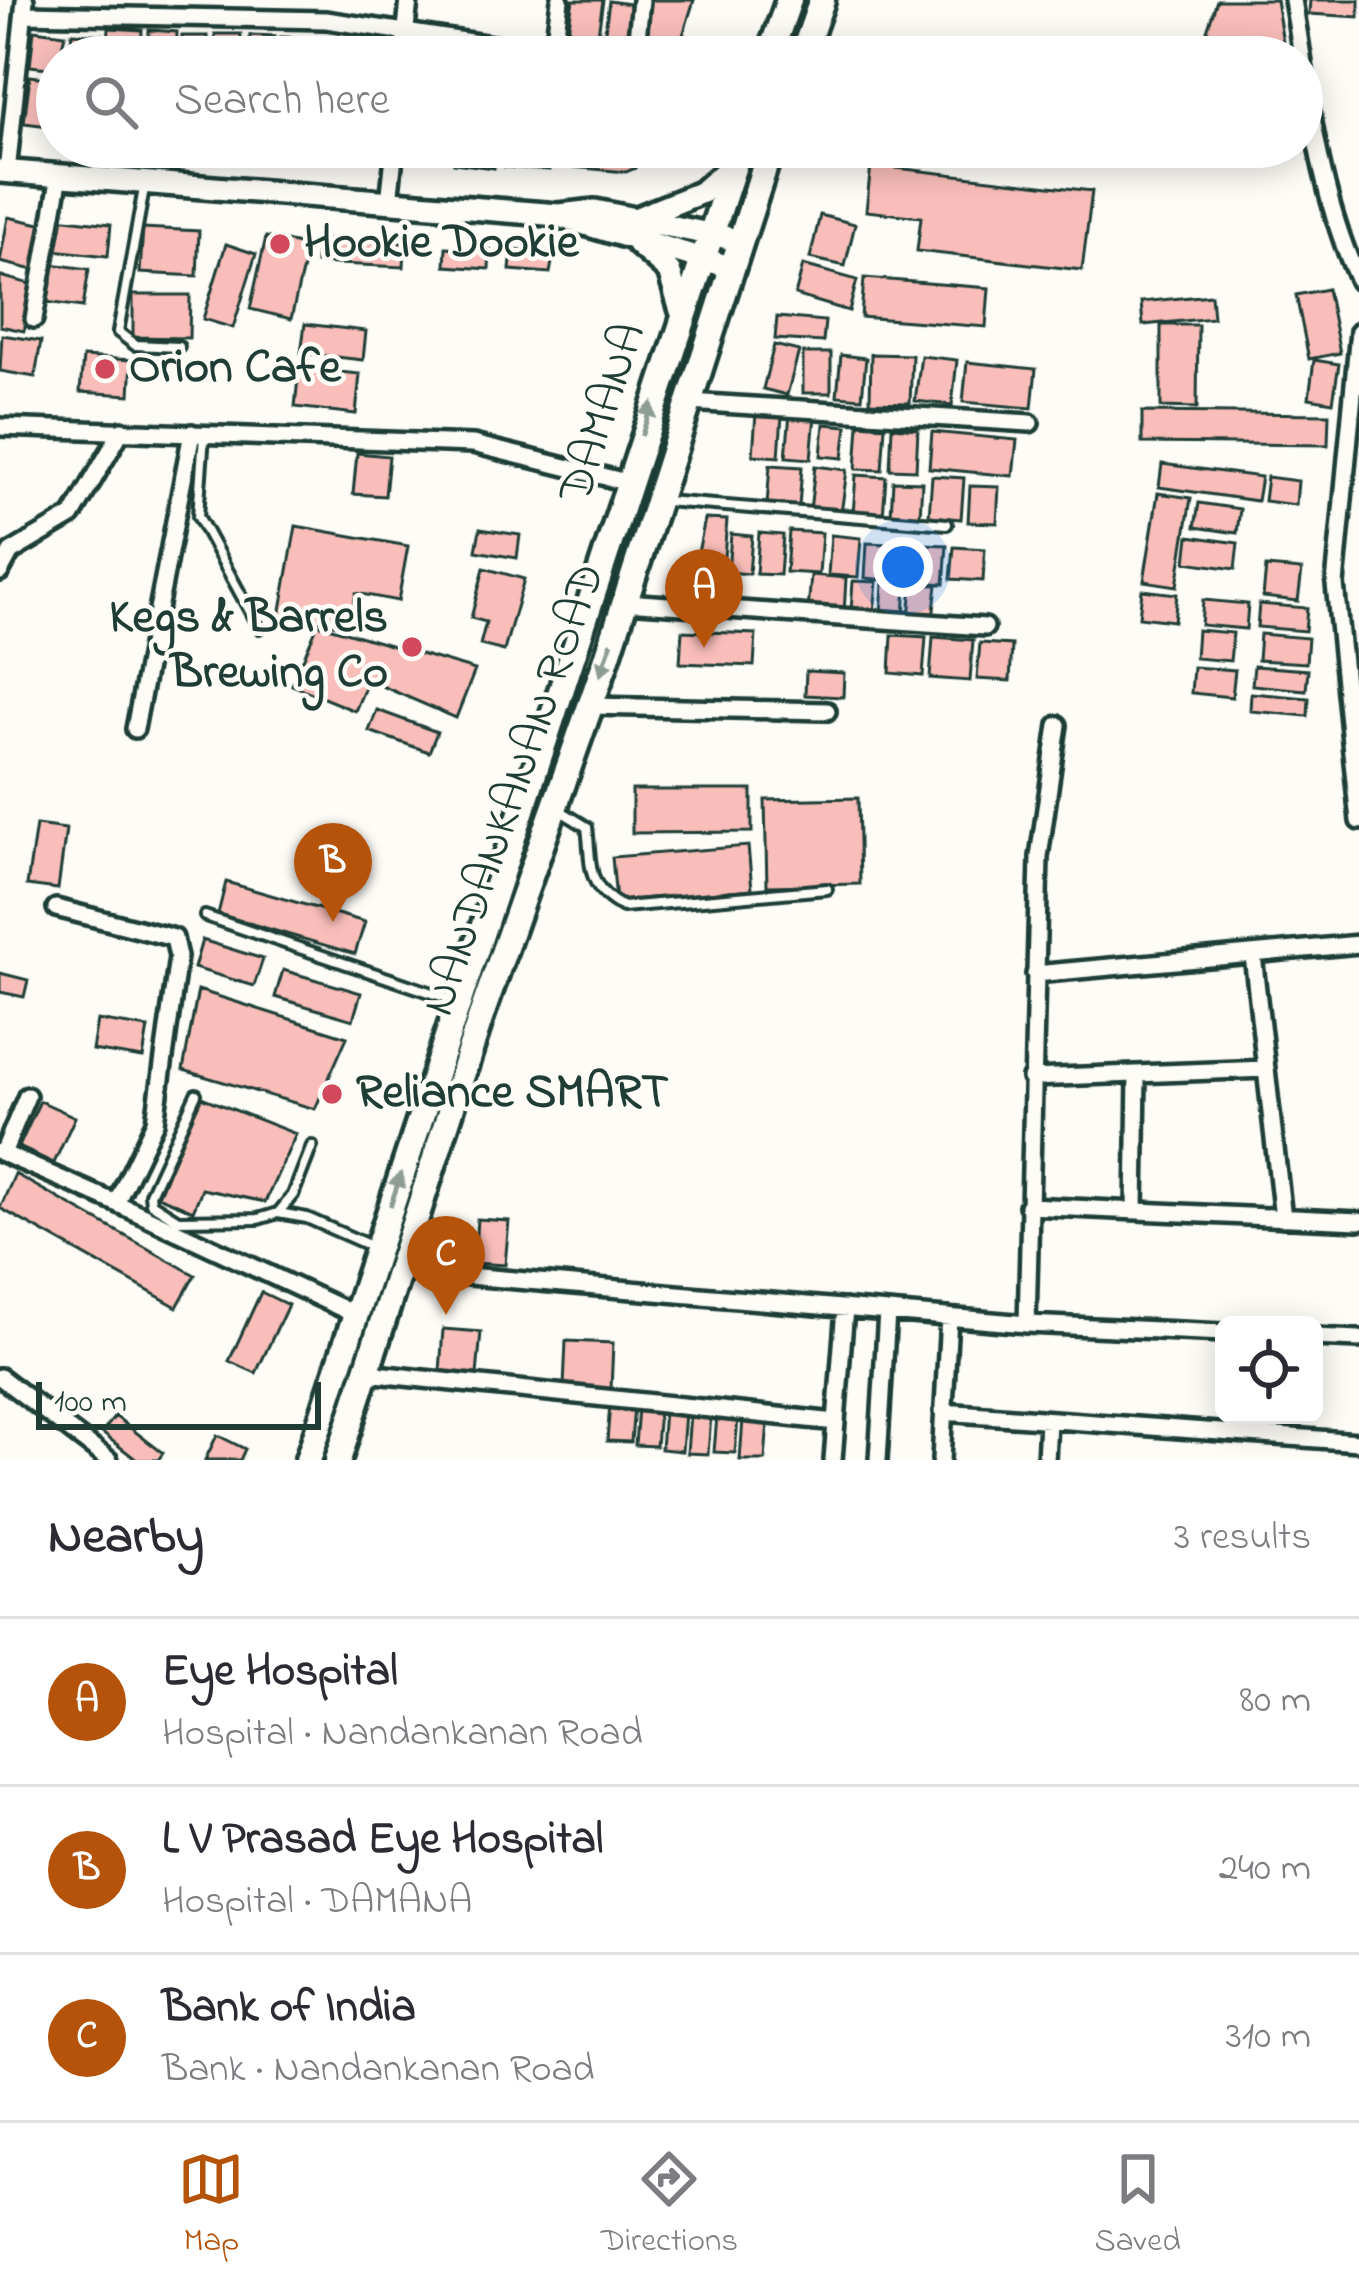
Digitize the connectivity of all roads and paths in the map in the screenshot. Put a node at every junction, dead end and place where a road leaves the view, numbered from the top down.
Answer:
1 (409, 0) edge
2 (560, 0) edge
3 (641, 0) edge
4 (789, 0) edge
5 (822, 0) edge
6 (1293, 0) edge
7 (24, 7) edge
8 (406, 32) junction
9 (406, 36) edge
10 (432, 36) edge
11 (561, 36) edge
12 (637, 36) edge
13 (776, 36) edge
14 (809, 36) edge
15 (1299, 36) edge
16 (393, 168) edge
17 (725, 168) edge
18 (733, 168) edge
19 (764, 168) edge
20 (1323, 168) edge
21 (3, 171) edge
22 (60, 175) junction
23 (145, 181) junction
24 (389, 202) junction
25 (631, 228) junction
26 (740, 240) junction
27 (704, 246) junction
28 (730, 267) junction
29 (1359, 281) edge
30 (681, 311) junction
31 (34, 319) dead end
32 (1359, 331) edge
33 (178, 347) dead end
34 (688, 402) junction
35 (1030, 423) dead end
36 (0, 427) edge
37 (122, 430) junction
38 (198, 433) junction
39 (1352, 445) edge
40 (626, 482) junction
41 (658, 500) junction
42 (947, 524) dead end
43 (0, 572) edge
44 (625, 602) junction
45 (985, 627) dead end
46 (259, 628) dead end
47 (1351, 679) edge
48 (590, 706) junction
49 (827, 711) dead end
50 (1058, 725) dead end
51 (135, 729) dead end
52 (554, 808) junction
53 (1359, 821) edge
54 (826, 889) dead end
55 (56, 908) dead end
56 (205, 916) dead end
57 (1359, 944) edge
58 (1253, 955) junction
59 (1035, 974) junction
60 (458, 1002) junction
61 (1266, 1069) junction
62 (1137, 1074) junction
63 (1030, 1078) junction
64 (196, 1094) dead end
65 (26, 1096) dead end
66 (313, 1146) dead end
67 (1, 1153) edge
68 (116, 1203) junction
69 (1028, 1206) junction
70 (1135, 1211) junction
71 (278, 1213) junction
72 (1283, 1218) junction
73 (1359, 1221) edge
74 (378, 1249) junction
75 (399, 1270) junction
76 (845, 1308) junction
77 (887, 1312) junction
78 (356, 1315) junction
79 (949, 1317) junction
80 (1027, 1324) junction
81 (1215, 1333) edge
82 (1323, 1337) edge
83 (1359, 1339) edge
84 (366, 1373) junction
85 (0, 1377) edge
86 (943, 1412) junction
87 (1048, 1420) junction
88 (836, 1423) junction
89 (1359, 1442) edge
90 (109, 1460) edge
91 (308, 1460) edge
92 (338, 1460) edge
93 (833, 1460) edge
94 (878, 1460) edge
95 (940, 1460) edge
96 (1046, 1460) edge

1 - 8 street
2 - 11 street
3 - 12 street
4 - 13 main road
5 - 14 main road
6 - 15 street
7 - 8 street
7 - 21 street
8 - 9 street
8 - 10 street
16 - 24 street
17 - 25 main road
18 - 27 main road, DAMANA
19 - 26 main road, NANDANKANAN ROAD
20 - 29 street
21 - 22 main road
22 - 23 main road
22 - 31 street
23 - 24 main road
23 - 33 lane
24 - 25 main road
25 - 27 main road
25 - 30 main road
26 - 27 main road
26 - 28 main road, NANDANKANAN ROAD
27 - 28 main road
27 - 30 main road, DAMANA
28 - 34 main road, NANDANKANAN ROAD
40 -> 30 main road, DAMANA
32 - 39 street
34 - 35 street
34 - 41 main road, NANDANKANAN ROAD
36 - 37 street
37 - 38 street
37 - 43 street
38 - 40 street
38 - 46 lane
38 - 51 street
39 - 47 street
40 - 60 main road, DAMANA
41 - 42 lane
41 - 44 main road, NANDANKANAN ROAD
44 - 45 street
44 -> 48 main road, NANDANKANAN ROAD
47 - 53 street
48 - 49 street
48 - 52 main road, NANDANKANAN ROAD
50 - 59 street
52 - 54 lane
52 - 75 main road, NANDANKANAN ROAD
55 - 68 street
56 - 60 lane
57 - 58 street
58 - 59 street
58 - 61 street
59 - 63 street
74 -> 60 main road, DAMANA
61 - 62 street
61 - 72 street
62 - 63 street
62 - 70 street
63 - 69 street
64 - 71 lane
65 - 67 street
66 - 71 lane
67 - 68 street
68 - 78 street
69 - 70 street
69 - 80 street
70 - 72 street
71 - 74 lane
72 - 73 street
74 - 78 main road, DAMANA
75 - 76 street
75 - 84 main road, NANDANKANAN ROAD
76 - 77 street
76 - 88 street
77 - 79 street
77 - 94 street
78 - 91 main road, DAMANA
79 - 80 street
79 - 86 street
80 - 81 street
82 - 83 street
84 - 88 street
84 - 92 main road, NANDANKANAN ROAD
85 - 90 street
86 - 87 street
86 - 95 street
87 - 89 street
87 - 96 street
88 - 93 street

